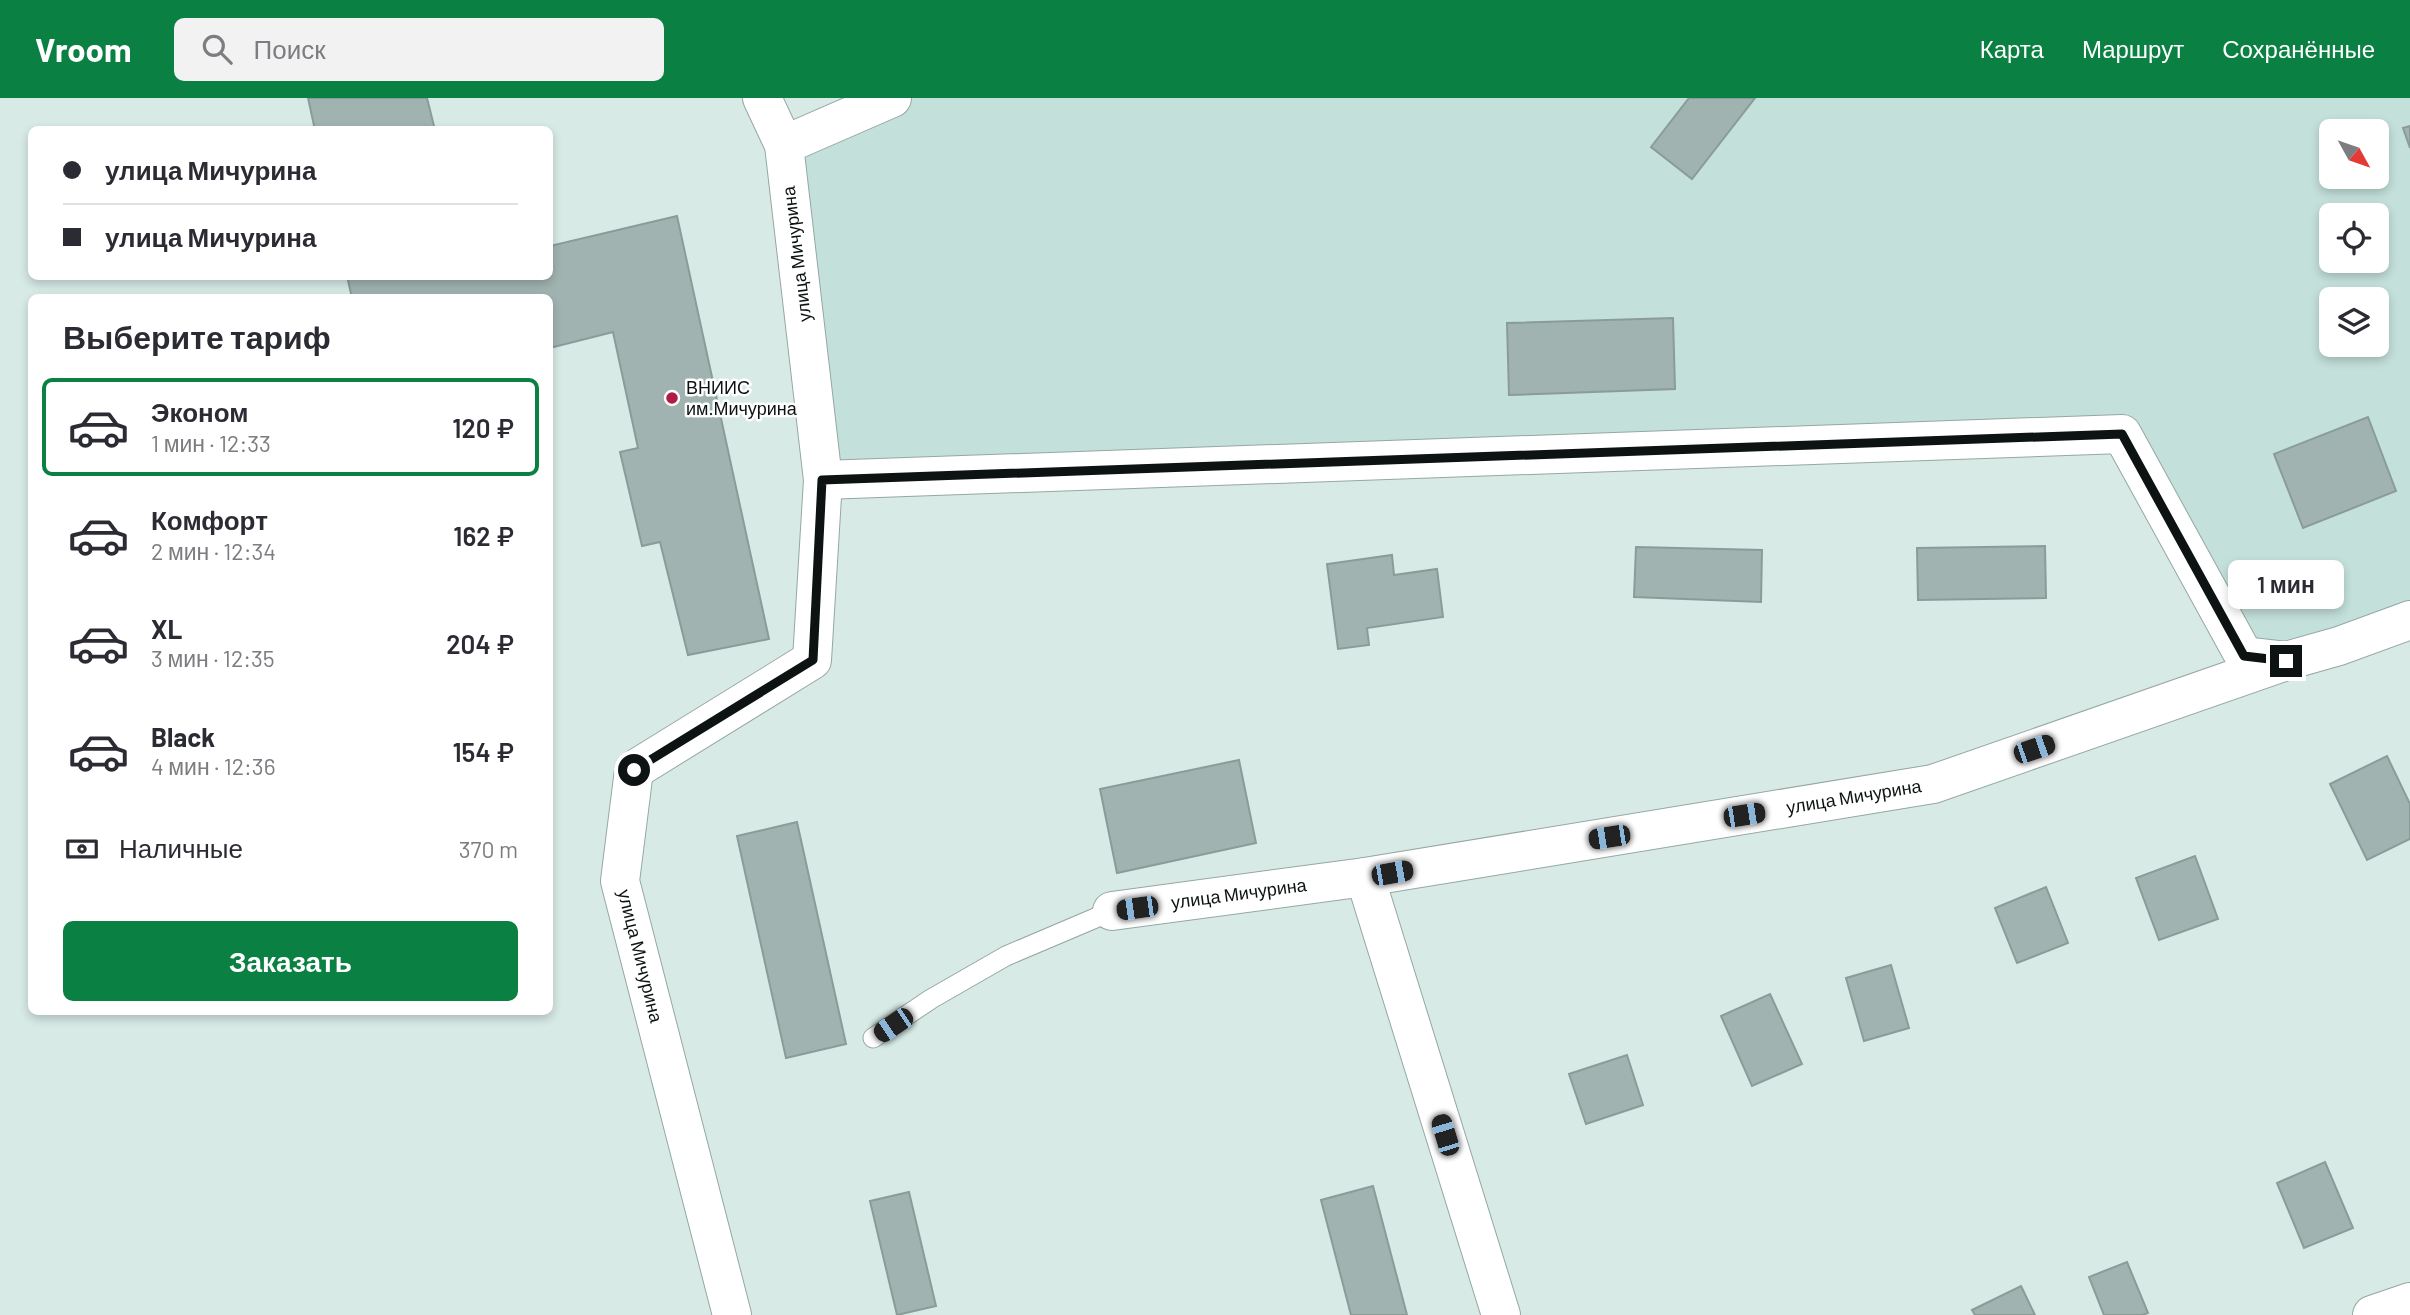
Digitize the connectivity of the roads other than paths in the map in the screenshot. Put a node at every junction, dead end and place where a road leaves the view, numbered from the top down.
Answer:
1 (762, 98) edge
2 (892, 98) edge
3 (784, 145) junction
4 (822, 480) junction
5 (2410, 620) edge
6 (2286, 661) junction
7 (1364, 877) junction
8 (1112, 911) joint
9 (873, 1038) dead end
10 (2410, 1302) edge
11 (732, 1315) edge
12 (1501, 1315) edge
13 (2372, 1315) edge

1 - 3 street, улица Мичурина
2 - 3 street
3 - 4 street, улица Мичурина
4 - 6 street, улица Мичурина
4 - 11 street, улица Мичурина
5 - 6 street, улица Мичурина
6 - 7 street, улица Мичурина
7 - 8 street, улица Мичурина
7 - 12 street
8 - 9 lane
10 - 13 street

